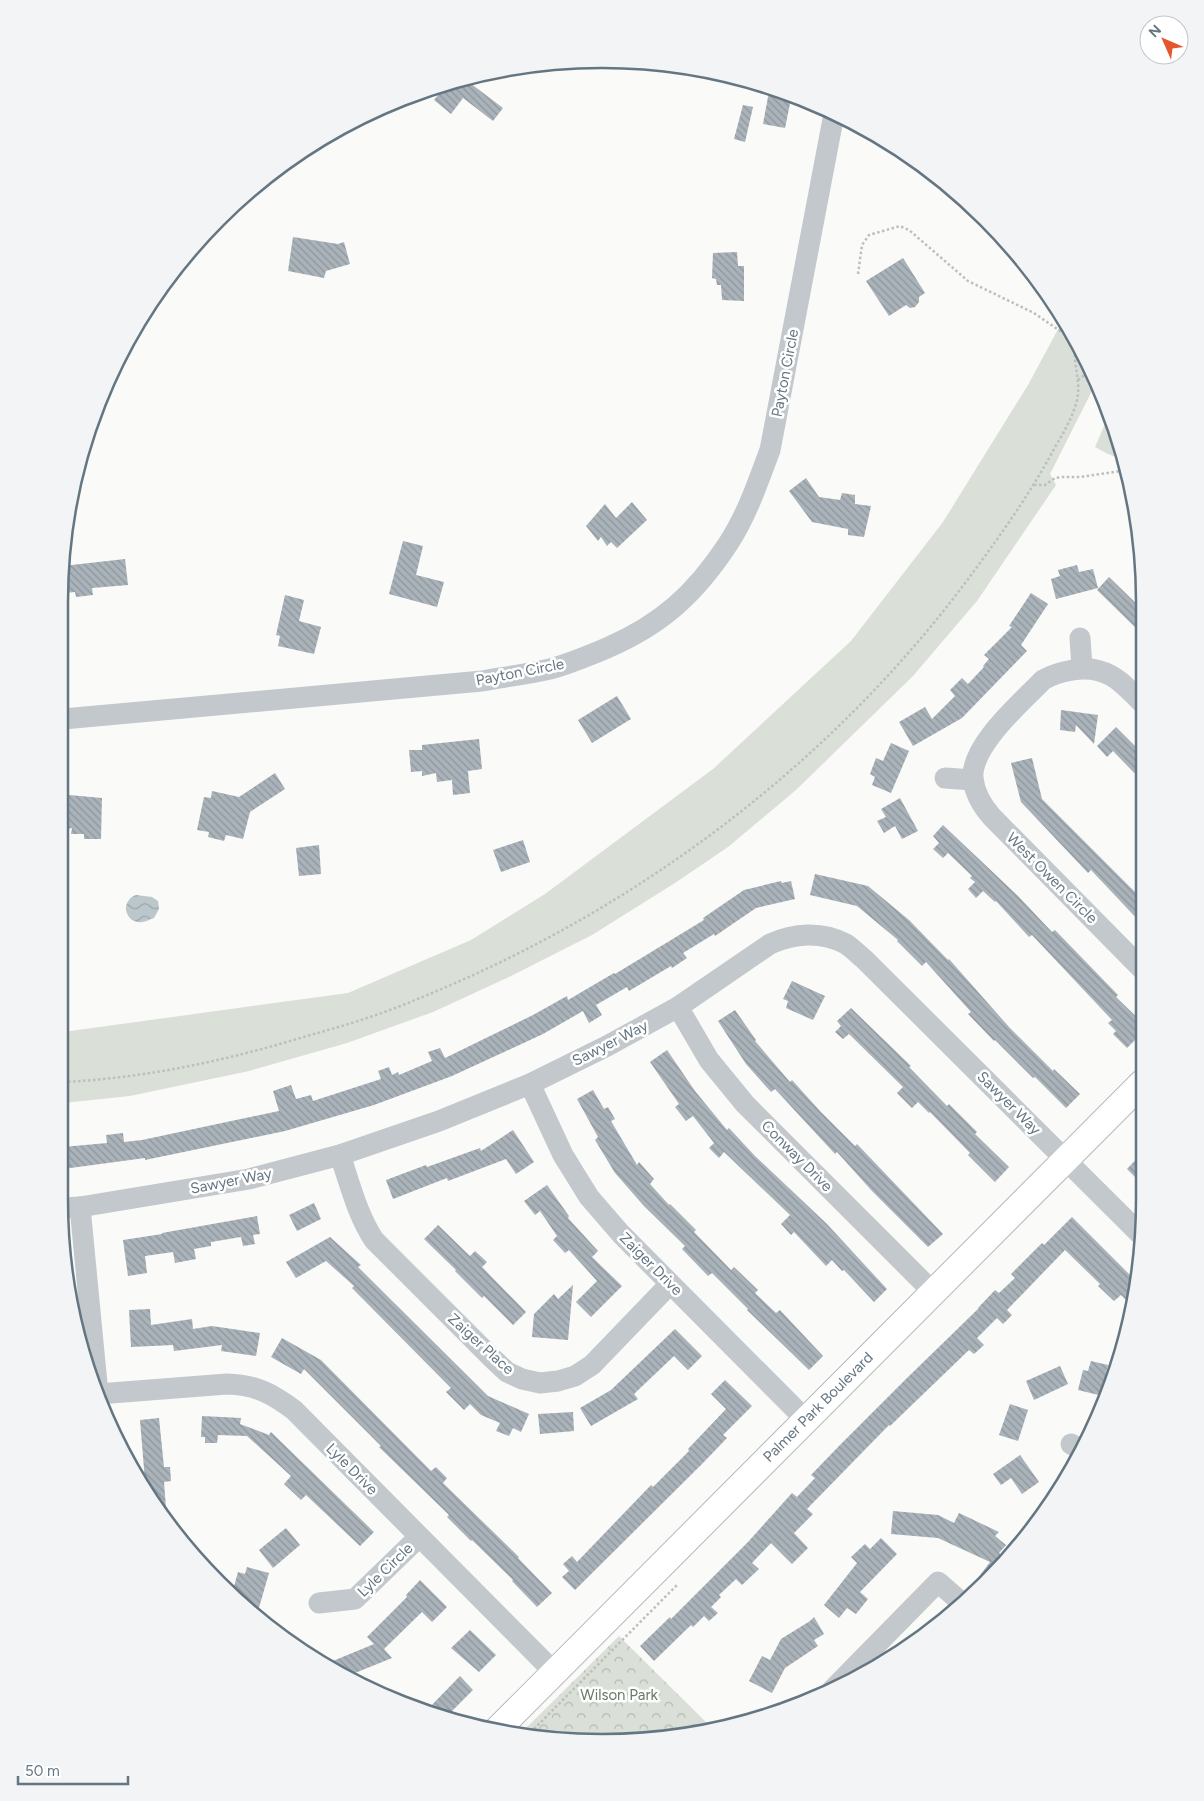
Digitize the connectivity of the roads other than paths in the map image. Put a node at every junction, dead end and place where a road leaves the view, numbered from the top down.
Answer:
1 (833, 120) edge
2 (1080, 638) dead end
3 (1082, 668) junction
4 (1136, 697) edge
5 (68, 719) edge
6 (945, 778) dead end
7 (973, 780) junction
8 (1136, 963) edge
9 (678, 1007) junction
10 (530, 1084) junction
11 (1136, 1089) edge
12 (340, 1155) junction
13 (1065, 1158) junction
14 (72, 1207) edge
15 (1135, 1229) edge
16 (670, 1284) junction
17 (933, 1292) junction
18 (94, 1363) edge
19 (104, 1394) edge
20 (806, 1420) junction
21 (419, 1538) junction
22 (957, 1598) edge
23 (319, 1603) dead end
24 (554, 1672) junction
25 (850, 1672) edge
26 (503, 1724) edge

1 - 5 street, Payton Circle
2 - 3 street
3 - 4 street
3 - 7 street
6 - 7 street
7 - 8 street, West Owen Circle
9 - 10 street, Sawyer Way
9 - 13 street, Sawyer Way
9 - 17 street, Conway Drive
10 - 12 street, Sawyer Way
10 - 16 street, Zaiger Drive
11 - 13 main road, Palmer Park Boulevard
12 - 14 street, Sawyer Way
12 - 16 street, Zaiger Place
13 - 15 street, Sawyer Way
13 - 17 main road, Palmer Park Boulevard
14 - 18 street
16 - 20 street, Zaiger Drive
17 - 20 main road, Palmer Park Boulevard
19 - 21 street, Lyle Drive
20 - 24 main road, Palmer Park Boulevard
21 - 23 street, Lyle Circle
21 - 24 street, Lyle Drive
22 - 25 street
24 - 26 main road, Palmer Park Boulevard

